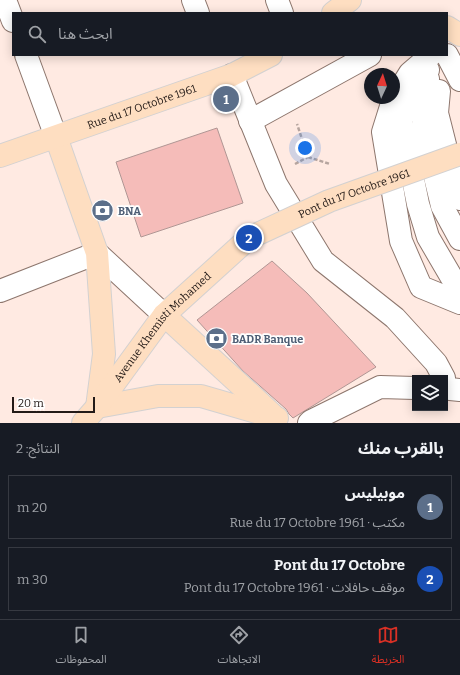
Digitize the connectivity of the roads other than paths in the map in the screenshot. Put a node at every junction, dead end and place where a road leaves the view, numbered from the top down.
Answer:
1 (5, 0) edge
2 (193, 0) edge
3 (277, 0) edge
4 (350, 0) edge
5 (198, 12) edge
6 (282, 12) edge
7 (334, 12) edge
8 (12, 18) edge
9 (26, 56) edge
10 (269, 56) edge
11 (368, 56) edge
12 (430, 56) edge
13 (436, 56) edge
14 (437, 56) edge
15 (441, 56) edge
16 (448, 56) edge
17 (232, 75) junction
18 (460, 80) edge
19 (250, 121) junction
20 (56, 137) junction
21 (460, 154) edge
22 (0, 156) edge
23 (460, 199) edge
24 (249, 238) joint
25 (460, 239) edge
26 (97, 253) junction
27 (460, 285) edge
28 (0, 292) edge
29 (460, 303) edge
30 (164, 315) junction
31 (449, 385) edge
32 (412, 388) edge
33 (90, 415) edge
34 (279, 421) edge
35 (309, 423) edge

1 - 8 street
2 - 5 street
3 - 6 street
4 - 7 main road
9 - 20 street
10 - 17 main road, Rue du 17 Octobre 1961
11 - 19 street
12 - 29 street
13 - 27 street
14 - 25 street
15 - 23 street
16 - 18 street
17 - 19 street
17 - 20 main road, Rue du 17 Octobre 1961
19 - 31 street
20 - 22 main road, Rue du 17 Octobre 1961
20 - 26 main road
21 - 24 main road, Pont du 17 Octobre 1961, bridge
24 - 30 main road, Avenue Khemisti Mohamed
26 - 28 street
26 - 30 street
26 - 33 main road
30 - 33 main road, Avenue Khemisti Mohamed
30 - 34 main road
32 - 35 street
33 - 34 main road

